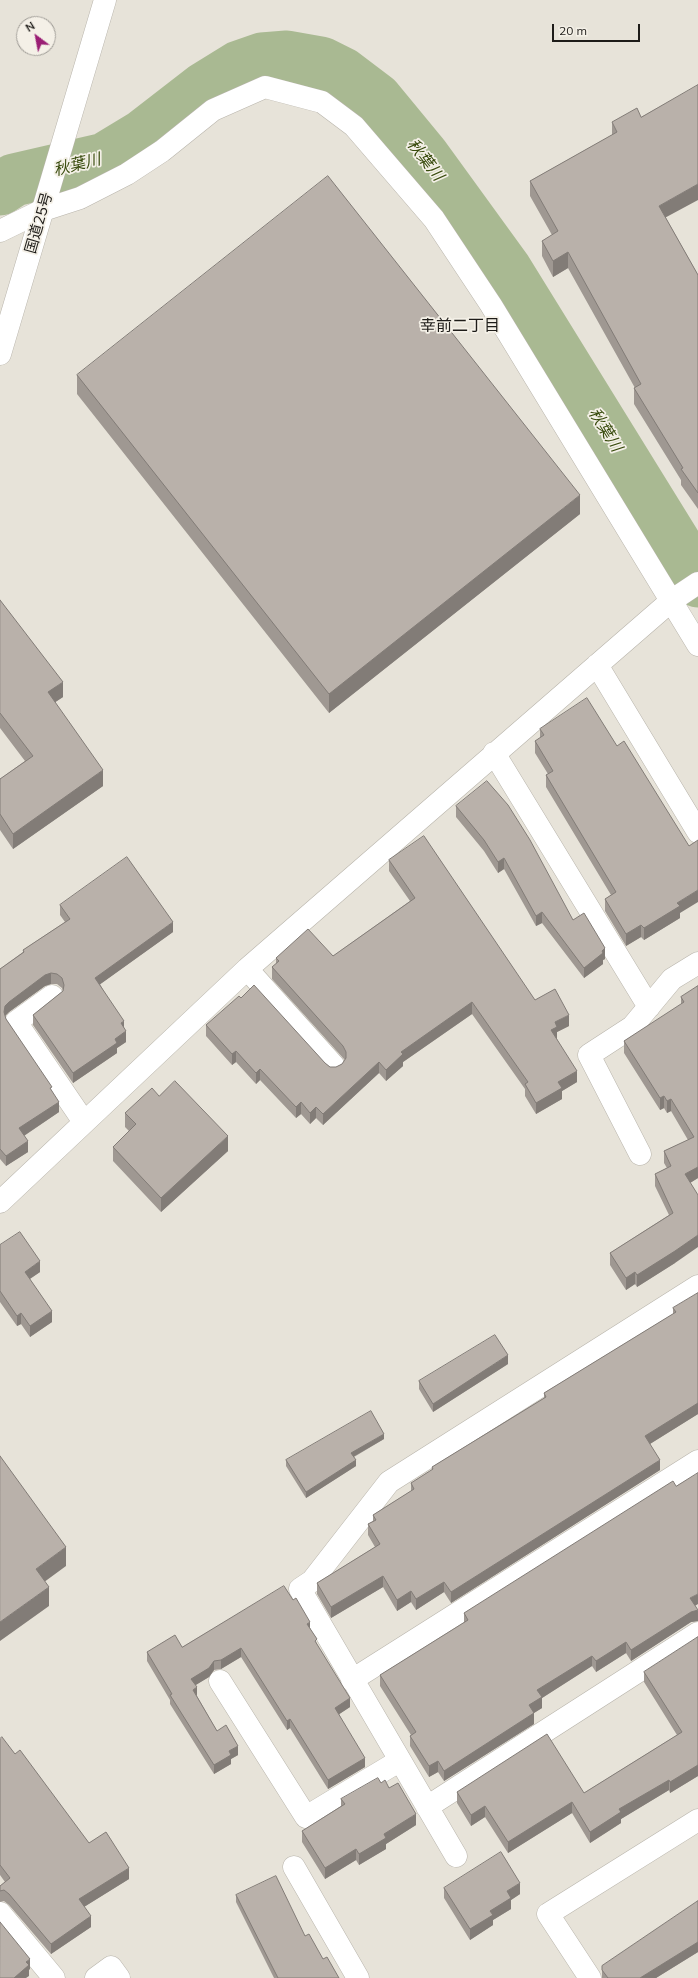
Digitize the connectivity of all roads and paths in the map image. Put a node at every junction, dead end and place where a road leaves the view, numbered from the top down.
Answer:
1 (105, 0) edge
2 (43, 210) junction
3 (0, 231) edge
4 (0, 354) edge
5 (698, 583) edge
6 (671, 601) junction
7 (698, 645) edge
8 (597, 665) junction
9 (494, 753) junction
10 (698, 832) edge
11 (698, 963) edge
12 (247, 969) junction
13 (52, 996) dead end
14 (649, 1007) junction
15 (334, 1066) edge
16 (84, 1122) junction
17 (640, 1154) dead end
18 (0, 1202) edge
19 (698, 1286) edge
20 (698, 1462) edge
21 (698, 1633) edge
22 (352, 1680) junction
23 (220, 1681) dead end
24 (399, 1761) junction
25 (427, 1807) junction
26 (698, 1820) edge
27 (456, 1856) dead end
28 (294, 1867) dead end
29 (0, 1913) edge
30 (54, 1978) edge
31 (96, 1978) edge
32 (119, 1978) edge
33 (358, 1978) edge
34 (590, 1978) edge

1 - 2 main road, 国道25号
2 - 3 main road
2 - 4 main road, 国道25号
2 - 6 main road
5 - 6 main road
6 - 7 main road
6 - 8 main road
8 - 9 main road
8 - 10 main road
9 - 12 main road
9 - 14 main road
11 - 14 main road
12 - 15 main road
12 - 16 main road
13 - 16 main road
14 - 17 main road
16 - 18 main road
19 - 22 main road
20 - 22 main road
21 - 25 main road
22 - 24 main road
23 - 24 main road
24 - 25 main road
25 - 27 main road
26 - 34 main road
28 - 33 main road
29 - 30 main road
31 - 32 main road

